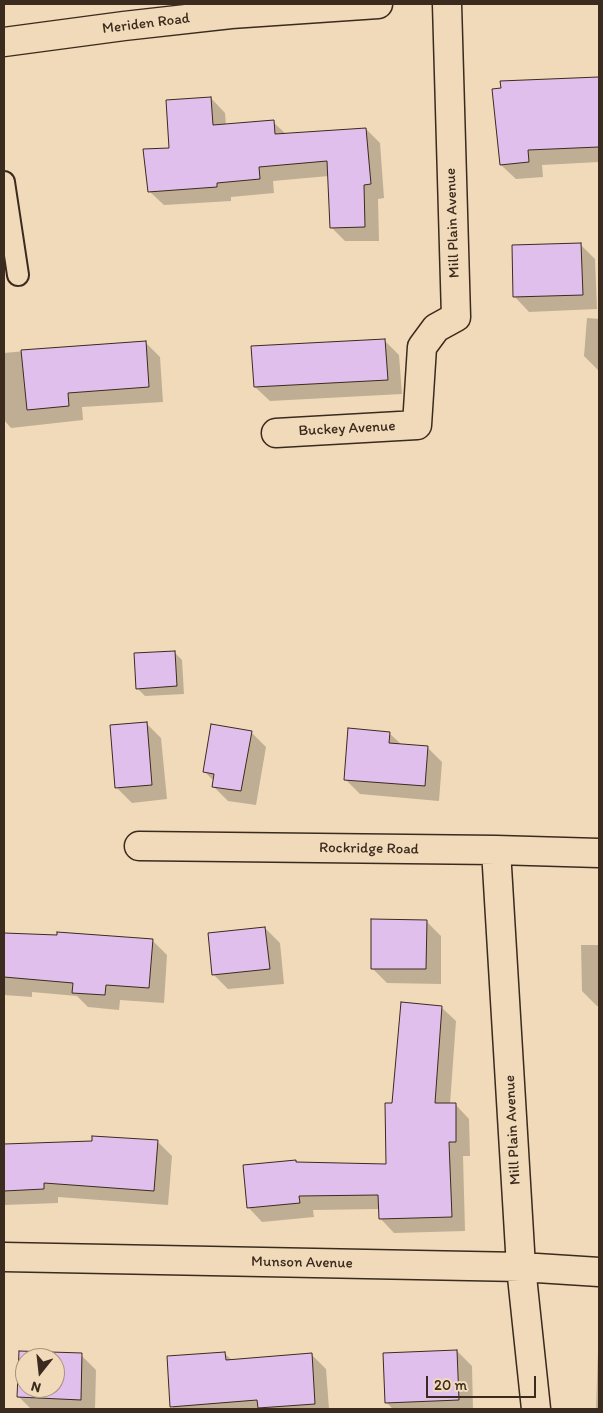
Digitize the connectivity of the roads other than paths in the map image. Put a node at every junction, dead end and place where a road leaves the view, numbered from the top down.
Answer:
1 (378, 4) edge
2 (447, 4) edge
3 (4, 42) edge
4 (4, 182) edge
5 (18, 275) dead end
6 (417, 425) joint
7 (276, 432) dead end
8 (139, 846) dead end
9 (496, 850) junction
10 (599, 853) edge
11 (4, 1257) edge
12 (521, 1267) junction
13 (599, 1272) edge
14 (536, 1409) edge

1 - 3 street, Meriden Road
2 - 6 street, Mill Plain Avenue
4 - 5 lane
6 - 7 street, Buckey Avenue
8 - 9 street, Rockridge Road
9 - 10 street, Rockridge Road
9 - 12 street, Mill Plain Avenue
11 - 12 street, Munson Avenue
12 - 13 street, Munson Avenue
12 - 14 street, Mill Plain Avenue

